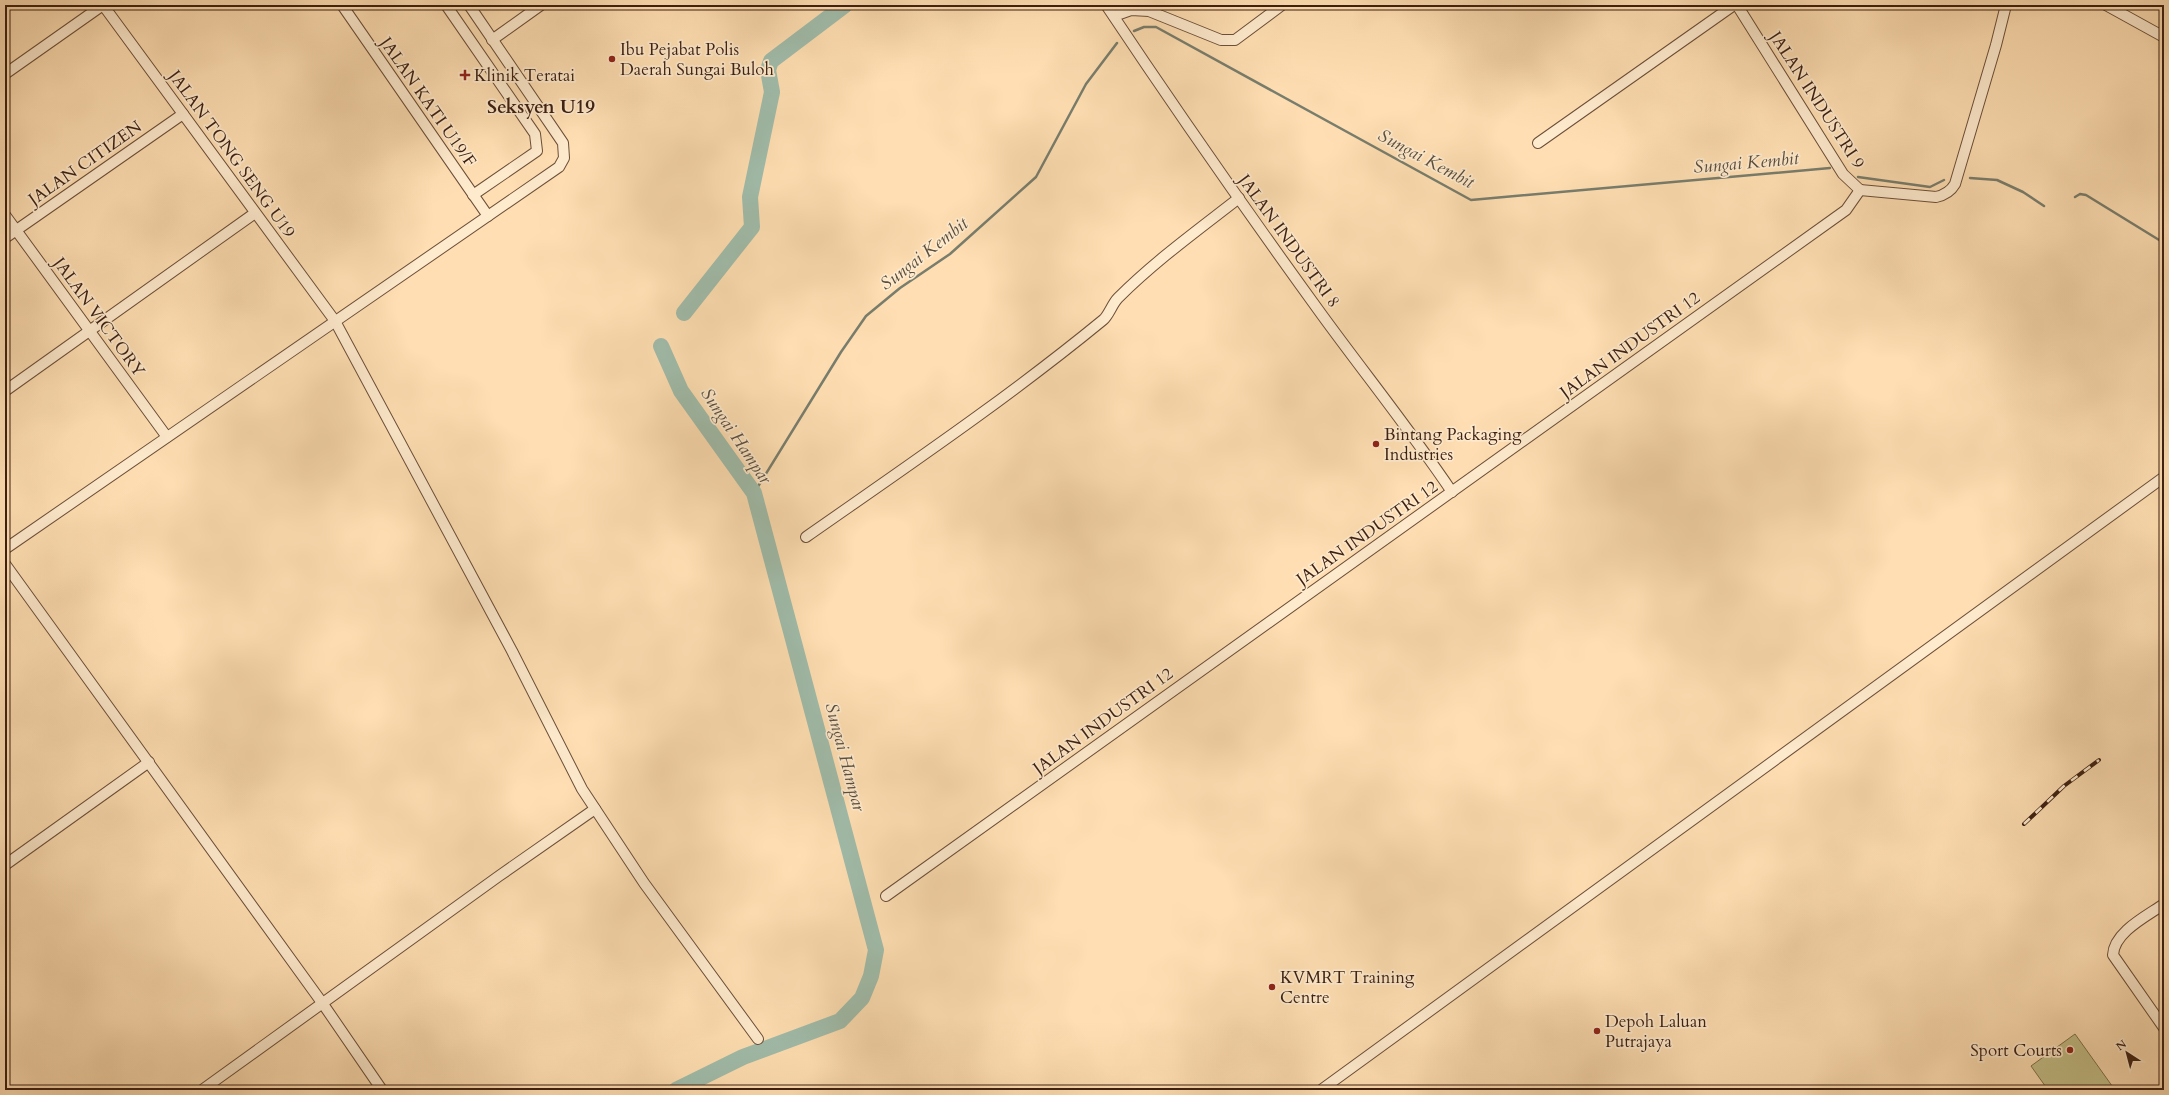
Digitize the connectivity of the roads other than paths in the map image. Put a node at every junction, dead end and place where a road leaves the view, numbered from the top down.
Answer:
1 (103, 5) edge
2 (342, 5) edge
3 (446, 5) edge
4 (469, 5) edge
5 (541, 5) edge
6 (1106, 5) edge
7 (1282, 5) edge
8 (1735, 5) edge
9 (2006, 5) edge
10 (2106, 5) edge
11 (1114, 16) junction
12 (2164, 38) edge
13 (492, 40) junction
14 (5, 74) edge
15 (183, 114) junction
16 (1538, 144) dead end
17 (1860, 190) junction
18 (474, 195) junction
19 (1239, 198) junction
20 (255, 213) junction
21 (5, 215) edge
22 (488, 216) junction
23 (16, 231) junction
24 (5, 238) edge
25 (335, 322) junction
26 (89, 331) junction
27 (5, 391) edge
28 (167, 437) junction
29 (2164, 477) edge
30 (1452, 492) junction
31 (806, 537) dead end
32 (5, 549) edge
33 (5, 564) edge
34 (149, 762) junction
35 (595, 809) junction
36 (5, 865) edge
37 (886, 896) dead end
38 (2164, 904) edge
39 (323, 1004) junction
40 (2164, 1028) edge
41 (758, 1039) dead end
42 (202, 1090) edge
43 (382, 1090) edge
44 (1321, 1090) edge

1 - 14 street
1 - 15 street, JALAN TONG SENG U19
2 - 18 street, JALAN KATI U19/F
3 - 18 street
4 - 13 street
5 - 13 street
6 - 11 street, JALAN INDUSTRI 8
7 - 11 street
8 - 16 street
8 - 17 street, JALAN INDUSTRI 9
9 - 17 street
10 - 12 street
11 - 19 street, JALAN INDUSTRI 8
13 - 22 street
15 - 20 street, JALAN TONG SENG U19
15 - 23 street, JALAN CITIZEN
17 - 30 street, JALAN INDUSTRI 12
18 - 22 street, JALAN KATI U19/F
19 - 30 street, JALAN INDUSTRI 8
19 - 31 street
20 - 25 street, JALAN TONG SENG U19
20 - 26 street
21 - 23 street, JALAN VICTORY
22 - 25 street
23 - 24 street, JALAN CITIZEN
23 - 26 street, JALAN VICTORY
25 - 28 street
25 - 35 street, JALAN TONG SENG U19
26 - 27 street
26 - 28 street, JALAN VICTORY
28 - 32 street
29 - 44 street
30 - 37 street, JALAN INDUSTRI 12
33 - 34 street
34 - 36 street
34 - 39 street
35 - 39 street
35 - 41 street, JALAN TONG SENG U19
38 - 40 street
39 - 42 street
39 - 43 street

